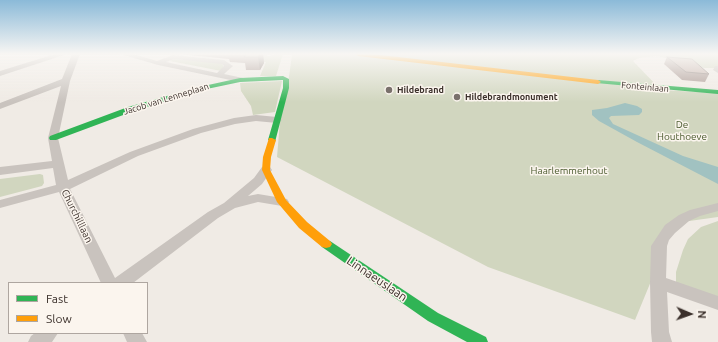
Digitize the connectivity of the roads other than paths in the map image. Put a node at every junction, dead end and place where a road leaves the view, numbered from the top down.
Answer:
1 (13, 70) edge
2 (70, 70) edge
3 (191, 70) edge
4 (225, 70) edge
5 (489, 70) edge
6 (524, 70) edge
7 (0, 74) edge
8 (219, 75) junction
9 (240, 80) junction
10 (66, 81) junction
11 (718, 88) edge
12 (718, 92) edge
13 (0, 106) edge
14 (277, 120) junction
15 (53, 138) junction
16 (57, 164) junction
17 (266, 170) junction
18 (0, 171) edge
19 (62, 187) junction
20 (282, 202) junction
21 (0, 204) edge
22 (229, 206) junction
23 (714, 210) edge
24 (109, 282) edge
25 (122, 282) edge
26 (658, 282) junction
27 (718, 303) edge
28 (48, 334) edge
29 (38, 342) edge
30 (482, 342) edge
31 (662, 342) edge

1 - 7 street
2 - 10 street, Churchilllaan
3 - 8 street
4 - 8 street
5 - 12 main road, Fonteinlaan
6 - 11 main road, Fonteinlaan
8 - 9 street
9 - 14 main road, Jacob van Lenneplaan
9 - 15 main road, Jacob van Lenneplaan
10 - 13 street
10 - 15 street, Churchilllaan
14 - 17 main road
14 - 19 street
15 - 16 street, Churchilllaan
16 - 18 street
16 - 19 street, Churchilllaan
17 - 20 main road, Linnaeuslaan
17 - 22 street
19 - 21 street
19 - 24 street, Churchilllaan
20 - 22 street
20 - 30 main road, Linnaeuslaan
22 - 25 street
23 - 26 street
26 - 27 street
26 - 31 street
28 - 29 street

